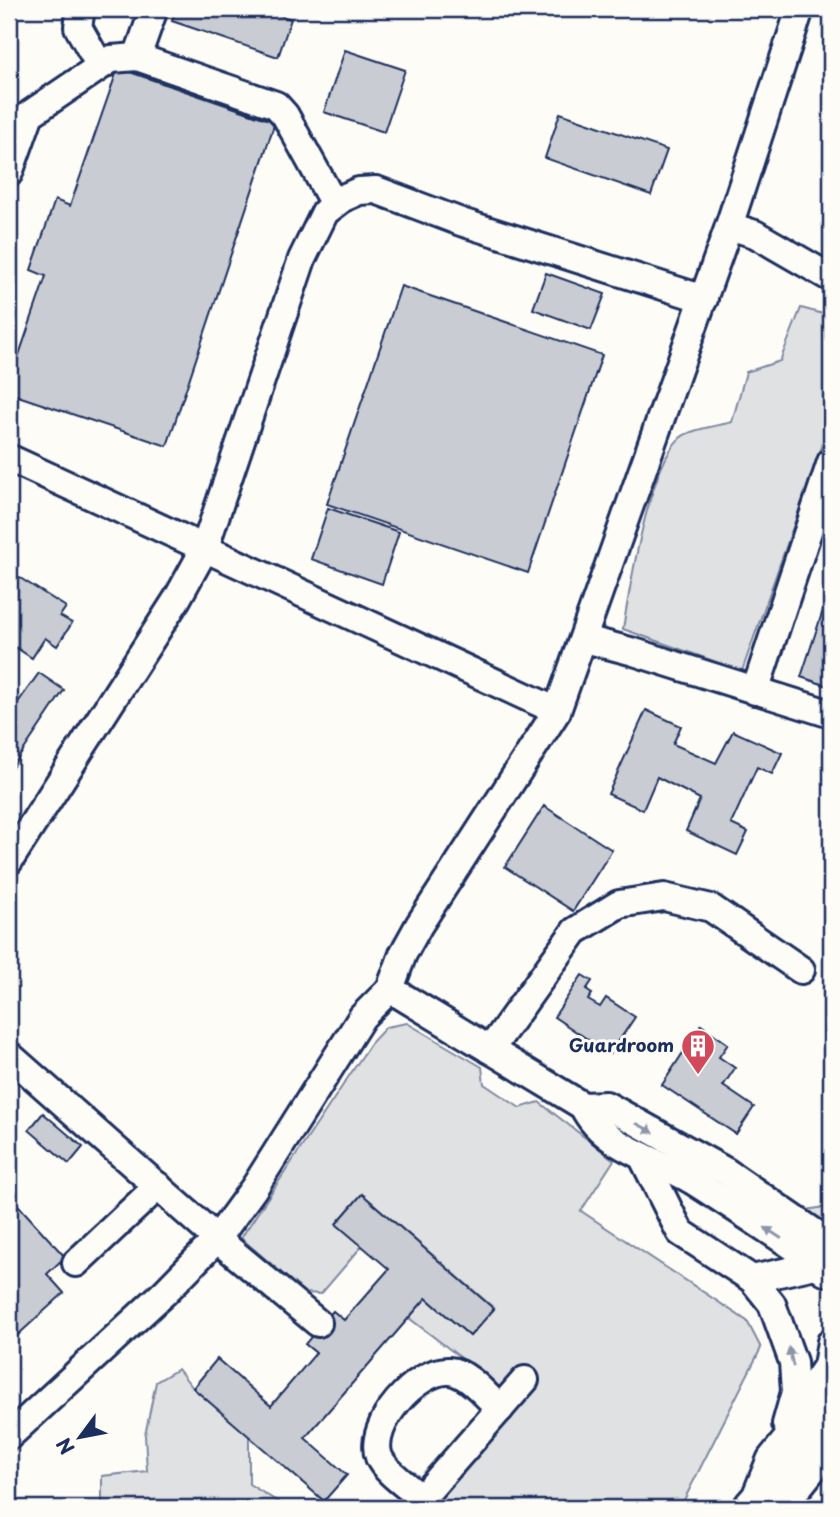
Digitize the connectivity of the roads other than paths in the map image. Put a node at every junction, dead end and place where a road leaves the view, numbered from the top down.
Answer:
1 (81, 9) edge
2 (154, 9) edge
3 (800, 9) edge
4 (137, 57) junction
5 (100, 66) junction
6 (9, 173) edge
7 (334, 204) junction
8 (729, 226) junction
9 (831, 278) edge
10 (704, 299) junction
11 (9, 458) edge
12 (831, 462) edge
13 (204, 550) junction
14 (585, 639) junction
15 (755, 691) junction
16 (557, 711) junction
17 (831, 714) edge
18 (9, 862) edge
19 (801, 970) dead end
20 (390, 989) junction
21 (490, 1050) junction
22 (9, 1055) edge
23 (583, 1106) junction
24 (642, 1156) junction
25 (158, 1186) junction
26 (217, 1239) junction
27 (76, 1263) dead end
28 (828, 1264) edge
29 (752, 1279) junction
30 (318, 1323) dead end
31 (831, 1342) edge
32 (525, 1380) dead end
33 (831, 1394) edge
34 (500, 1409) junction
35 (786, 1424) junction
36 (9, 1436) edge
37 (831, 1437) edge
38 (776, 1462) junction
39 (417, 1503) edge
40 (757, 1504) edge

1 - 5 lane
2 - 4 lane
3 - 8 lane
4 - 5 lane
4 - 7 lane
5 - 6 lane
7 - 10 lane
7 - 13 lane
8 - 9 lane
8 - 10 lane
10 - 14 lane
11 - 13 lane
12 - 15 lane
13 - 16 lane
13 - 18 lane
14 - 15 lane
14 - 16 lane
15 - 17 lane
16 - 20 lane
19 - 21 lane
20 - 21 lane
20 - 26 lane
21 - 23 lane
22 - 25 lane
23 - 24 lane
23 -> 28 lane
28 -> 24 lane
24 - 29 lane
25 - 26 lane
25 - 27 lane
26 - 30 lane
26 - 36 lane
28 - 29 lane
35 -> 29 lane
31 - 35 lane
32 - 34 lane
33 - 38 highway
34 - 39 lane
34 - 39 lane
35 - 38 lane
37 - 40 highway
38 - 40 highway

